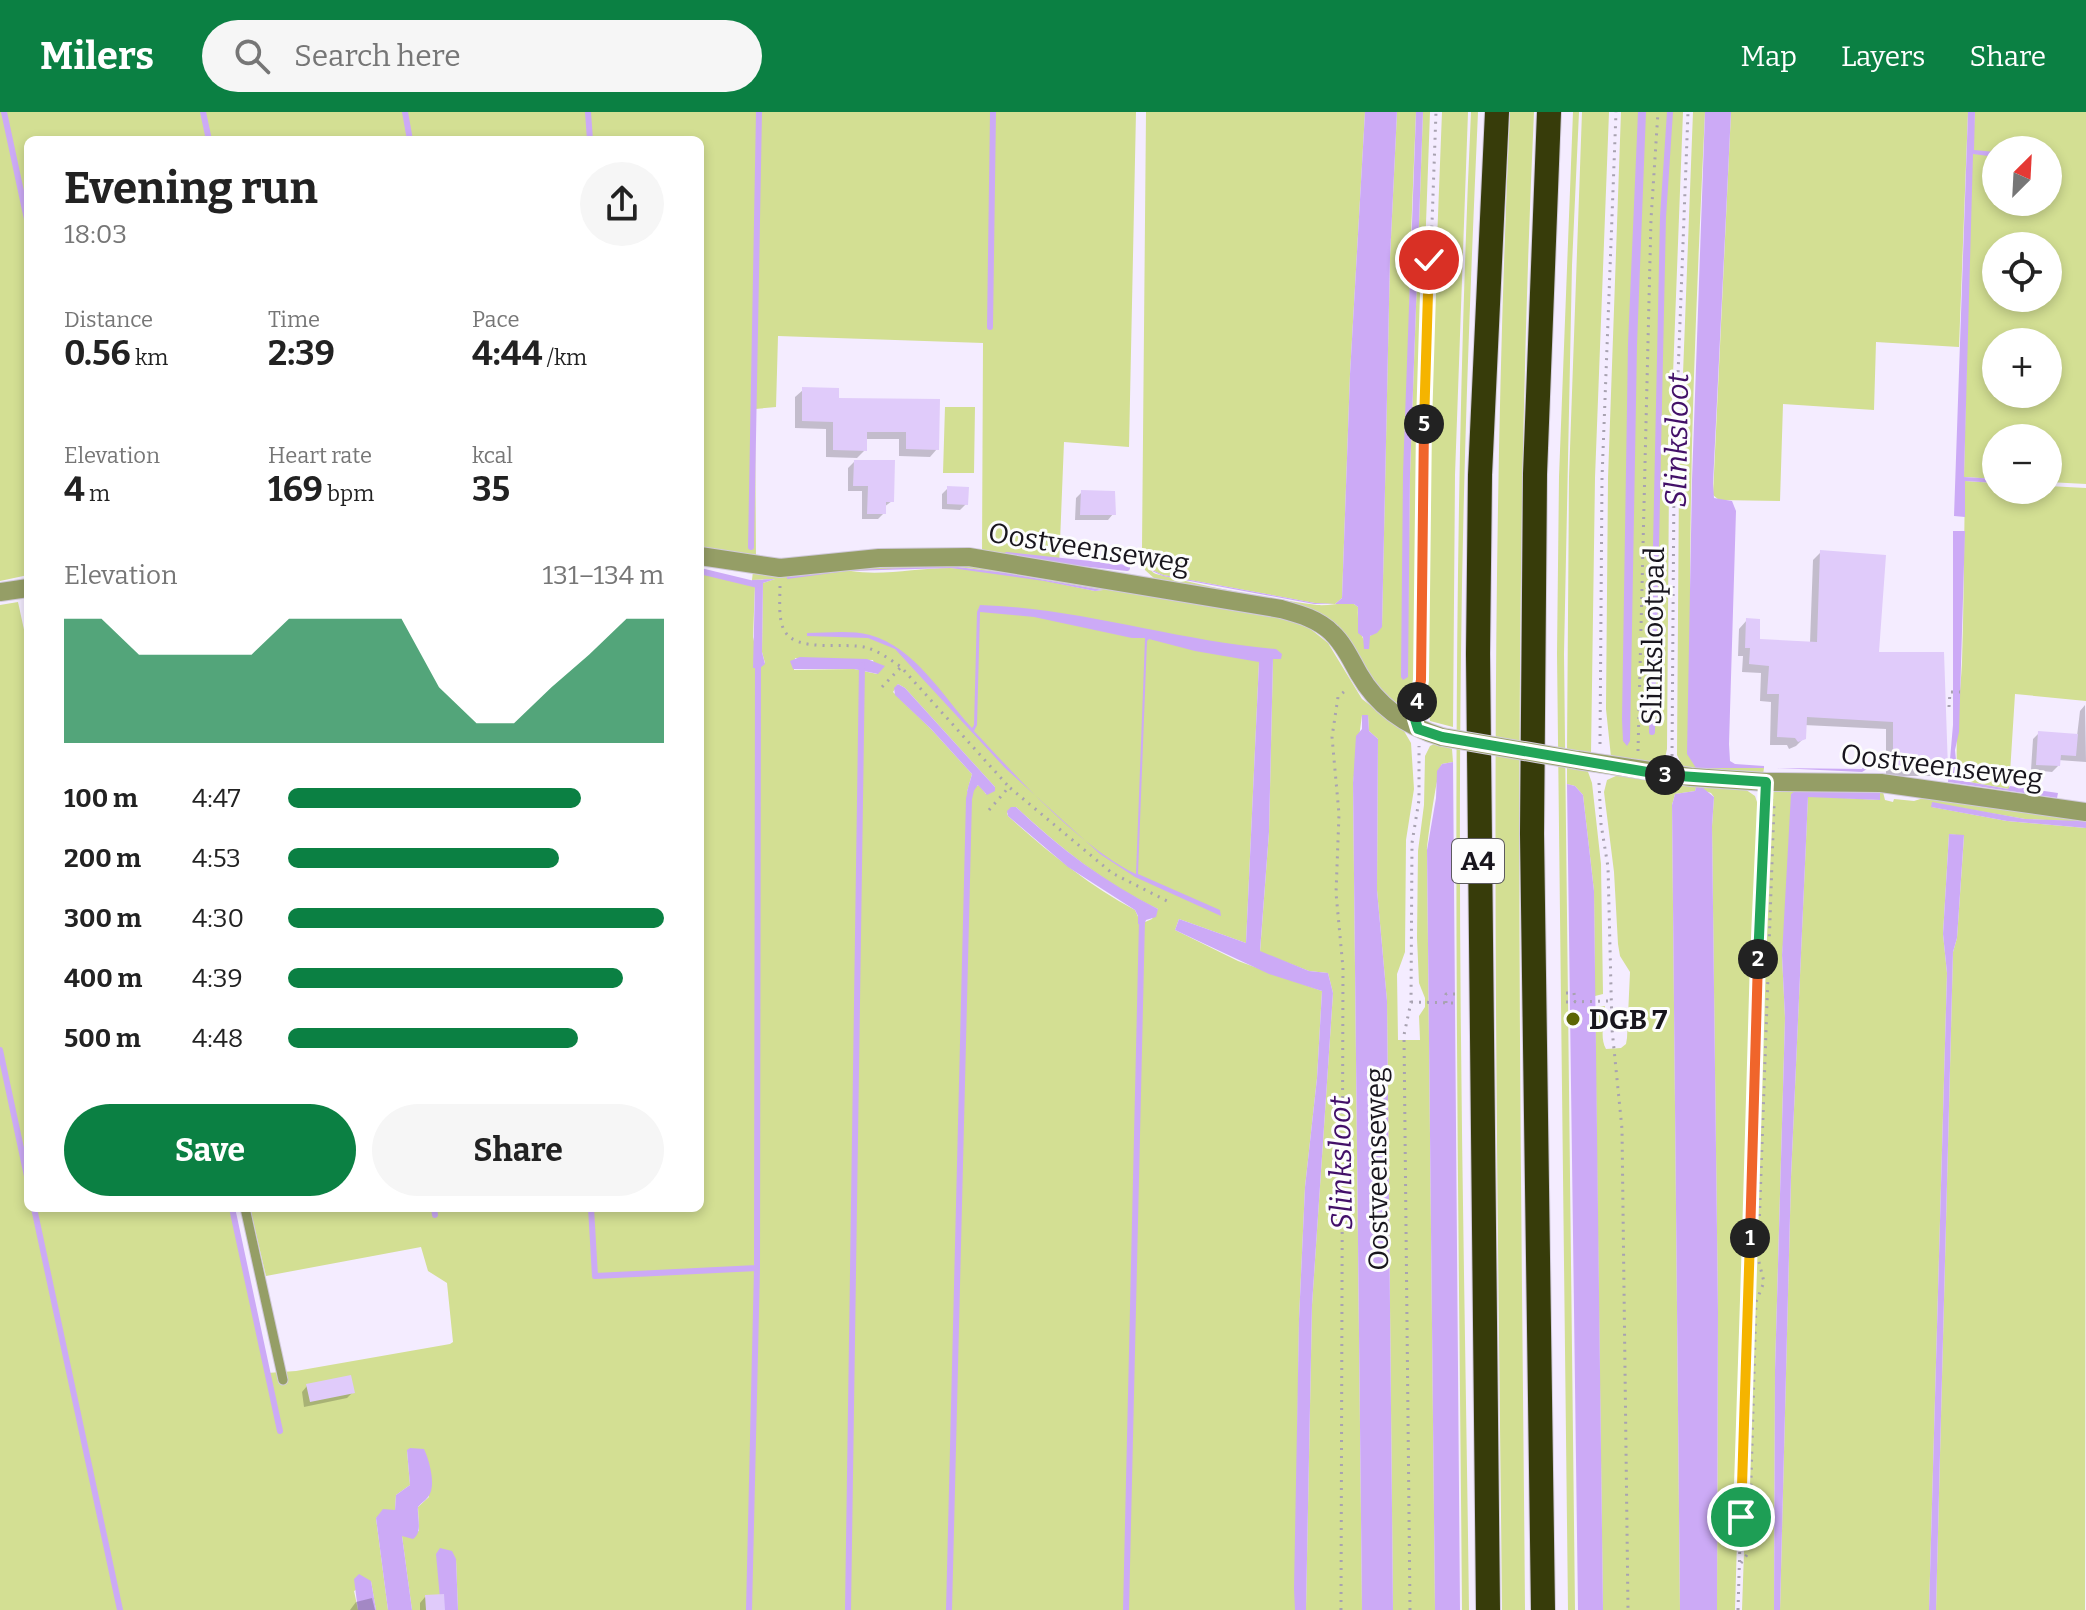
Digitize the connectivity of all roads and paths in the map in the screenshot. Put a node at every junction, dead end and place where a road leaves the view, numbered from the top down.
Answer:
1 (1436, 112) edge
2 (1497, 112) edge
3 (1549, 112) edge
4 (1616, 112) edge
5 (1658, 112) edge
6 (1688, 112) edge
7 (704, 557) edge
8 (780, 568) junction
9 (24, 589) edge
10 (0, 592) edge
11 (901, 667) junction
12 (1360, 676) junction
13 (882, 687) dead end
14 (1960, 692) dead end
15 (1949, 707) dead end
16 (1418, 729) junction
17 (1601, 765) junction
18 (1637, 771) junction
19 (1672, 776) junction
20 (1766, 782) junction
21 (1009, 787) junction
22 (989, 810) dead end
23 (2086, 812) edge
24 (1169, 902) dead end
25 (1566, 993) dead end
26 (1457, 994) dead end
27 (1612, 1001) junction
28 (1411, 1002) junction
29 (1566, 1002) dead end
30 (1575, 1002) junction
31 (1446, 1003) junction
32 (1454, 1003) dead end
33 (246, 1212) edge
34 (283, 1380) dead end
35 (1740, 1565) junction
36 (1341, 1610) edge
37 (1410, 1610) edge
38 (1488, 1610) edge
39 (1543, 1610) edge
40 (1628, 1610) edge
41 (1738, 1610) edge

1 - 16 path, Oostveenseweg
2 - 38 highway, A4
3 - 39 highway, A4
4 - 17 path
5 - 18 path
6 - 19 path, Slinkslootpad
7 - 8 street, Oostveenseweg
8 - 11 path
8 - 12 street, Oostveenseweg
9 - 10 street
11 - 13 path
11 - 21 path
12 - 16 street, Oostveenseweg
12 - 36 path
14 - 15 path
16 - 17 street, Oostveenseweg, bridge
16 - 28 path, Oostveenseweg
17 - 18 street, Oostveenseweg
17 - 27 path
18 - 19 street, Oostveenseweg
19 - 20 street, Oostveenseweg
20 - 23 street, Oostveenseweg
20 - 35 path
20 - 35 path
21 - 22 path
21 - 24 path
25 - 30 path
26 - 31 path
27 - 30 path
27 - 40 path
28 - 31 path
28 - 37 path, Oostveenseweg
29 - 30 path
31 - 32 path
33 - 34 lane
35 - 41 path

